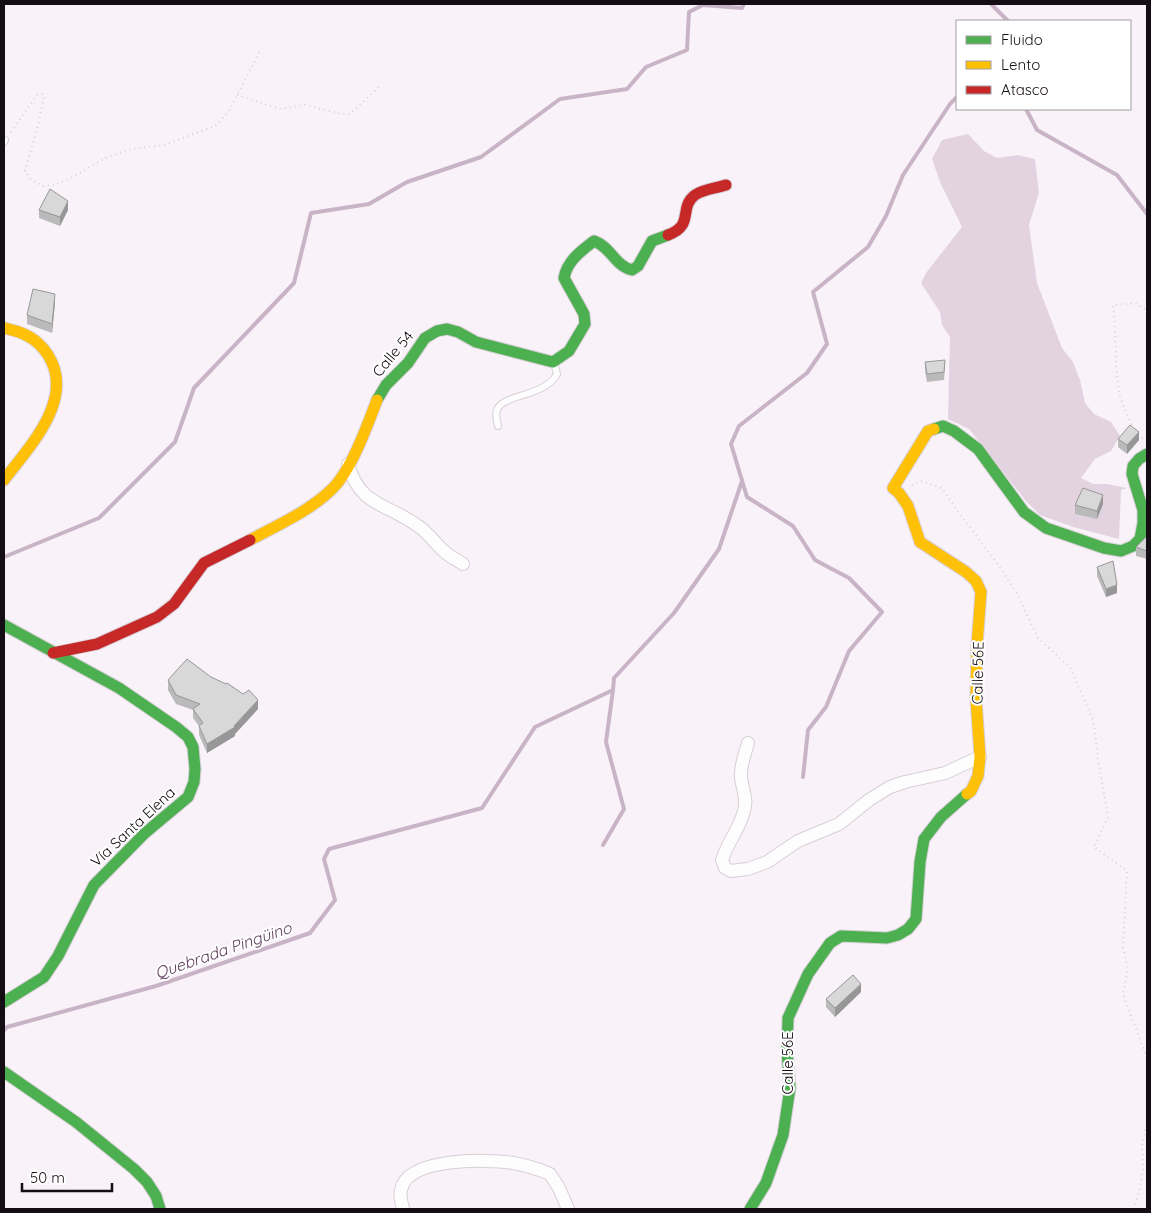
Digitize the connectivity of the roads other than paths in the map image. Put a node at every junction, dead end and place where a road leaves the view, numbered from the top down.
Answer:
1 (726, 185) dead end
2 (4, 328) edge
3 (553, 362) junction
4 (498, 426) dead end
5 (1147, 454) edge
6 (348, 464) junction
7 (4, 480) edge
8 (463, 564) dead end
9 (4, 625) edge
10 (53, 653) junction
11 (748, 743) dead end
12 (980, 757) junction
13 (4, 1002) edge
14 (4, 1072) edge
15 (160, 1209) edge
16 (404, 1209) edge
17 (568, 1209) edge
18 (750, 1209) edge

1 - 3 street
2 - 7 street
3 - 4 lane
3 - 6 street, Calle 54
5 - 12 street, Calle 56E
6 - 8 street
6 - 10 street, Calle 54
9 - 10 street, Vía Santa Elena
10 - 13 street, Vía Santa Elena
11 - 12 street
12 - 18 street, Calle 56E
14 - 15 street
16 - 17 street

